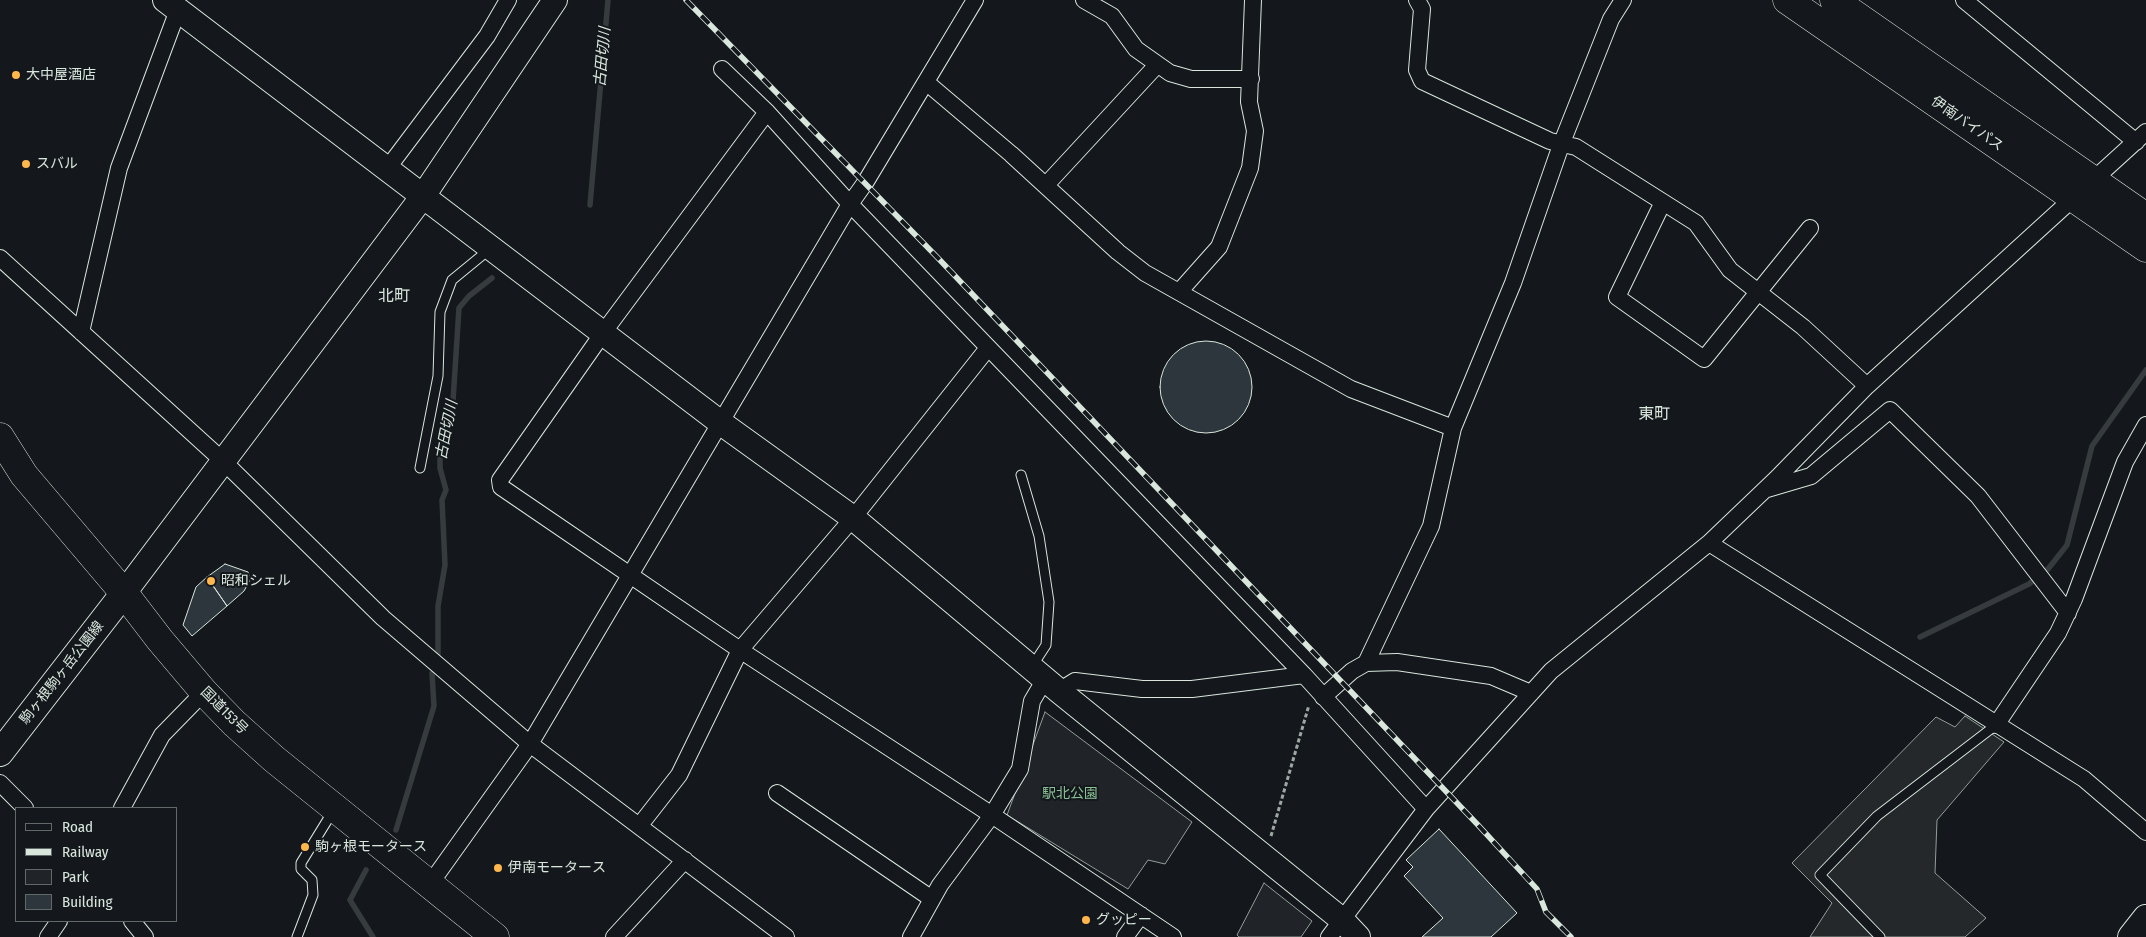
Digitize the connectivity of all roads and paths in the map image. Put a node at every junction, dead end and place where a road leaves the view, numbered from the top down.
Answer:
1 (508, 0) edge
2 (554, 0) edge
3 (975, 0) edge
4 (1084, 0) edge
5 (1253, 0) edge
6 (1416, 0) edge
7 (1624, 0) edge
8 (1787, 0) edge
9 (1834, 0) edge
10 (1964, 0) edge
11 (171, 3) edge
12 (1157, 65) junction
13 (722, 69) dead end
14 (1251, 79) junction
15 (926, 82) junction
16 (767, 112) junction
17 (2141, 137) edge
18 (1562, 145) junction
19 (388, 169) junction
20 (1046, 185) junction
21 (2083, 188) junction
22 (423, 196) junction
23 (1663, 202) junction
24 (850, 204) junction
25 (2146, 217) edge
26 (1810, 228) dead end
27 (491, 248) junction
28 (2146, 248) edge
29 (0, 258) edge
30 (1179, 292) junction
31 (1758, 292) junction
32 (81, 332) junction
33 (604, 333) junction
34 (988, 348) junction
35 (1867, 386) junction
36 (722, 423) junction
37 (2146, 425) edge
38 (1453, 428) junction
39 (0, 437) edge
40 (222, 460) junction
41 (420, 468) dead end
42 (1021, 475) dead end
43 (1765, 490) junction
44 (853, 518) junction
45 (1709, 543) junction
46 (631, 574) junction
47 (124, 593) junction
48 (2068, 613) junction
49 (740, 650) junction
50 (1366, 663) junction
51 (1045, 679) junction
52 (1314, 687) junction
53 (204, 692) junction
54 (1531, 693) junction
55 (1996, 725) junction
56 (530, 744) junction
57 (0, 753) edge
58 (0, 783) edge
59 (777, 793) dead end
60 (24, 807) edge
61 (123, 807) edge
62 (335, 808) junction
63 (1426, 809) junction
64 (992, 815) junction
65 (640, 825) junction
66 (2146, 832) edge
67 (1264, 858) junction
68 (685, 860) junction
69 (430, 884) junction
70 (932, 900) junction
71 (1141, 915) junction
72 (2146, 918) edge
73 (57, 922) edge
74 (133, 922) edge
75 (1335, 928) edge
76 (48, 937) edge
77 (146, 937) edge
78 (297, 937) edge
79 (495, 937) edge
80 (614, 937) edge
81 (786, 937) edge
82 (911, 937) edge
83 (1125, 937) edge
84 (1173, 937) edge
85 (1358, 937) edge
86 (1880, 937) edge
87 (2131, 937) edge

1 - 19 street
2 - 22 street
3 - 15 street
4 - 12 street
5 - 14 street
6 - 18 street
7 - 18 street
8 - 21 highway, 伊南バイパス
9 - 21 highway, 伊南バイパス
10 - 17 street
11 - 19 street
11 - 32 street
12 - 14 street
12 - 20 street
13 - 16 street
14 - 30 street
15 - 20 street
15 - 24 street
16 - 24 street
16 - 33 street
17 - 21 street
18 - 23 street
18 - 38 street
19 - 22 street
20 - 30 street
21 - 25 highway, 伊南バイパス
21 - 28 highway, 伊南バイパス
21 - 35 street
22 - 27 street
22 - 40 street
23 - 31 street
23 - 31 street
24 - 34 street
24 - 36 street
26 - 31 street
27 - 33 street
27 - 41 lane
29 - 32 street
30 - 38 street
31 - 35 street
32 - 40 street
33 - 36 street
33 - 46 street
34 - 44 street
34 - 52 street
35 - 43 street
36 - 44 street
36 - 46 street
37 - 48 street
38 - 50 street
39 - 47 highway, 国道153号
40 - 47 street
40 - 56 street
42 - 51 lane
43 - 45 street
43 - 48 street
44 - 49 street
44 - 51 street
45 - 54 street
45 - 55 street
46 - 49 street
46 - 56 street
47 - 53 highway, 国道153号
47 - 57 main road, 駒ヶ根駒ヶ岳公園線
48 - 55 street
49 - 64 street
49 - 65 street
50 - 52 street
50 - 54 street
51 - 52 street
51 - 64 street
51 - 67 street
52 - 63 street
52 - 67 path
53 - 61 street
53 - 62 highway, 国道153号
54 - 63 street
55 - 66 street
55 - 86 lane
56 - 65 street
56 - 69 street
58 - 60 street
59 - 70 street
62 - 69 highway, 国道153号
62 - 78 lane
63 - 75 street
64 - 70 street
64 - 71 street
65 - 68 street
67 - 75 street
68 - 80 street
68 - 81 street
69 - 79 highway, 国道153号
70 - 82 street
71 - 83 street
71 - 84 street
72 - 87 main road
73 - 76 street
74 - 77 street
75 - 85 street

